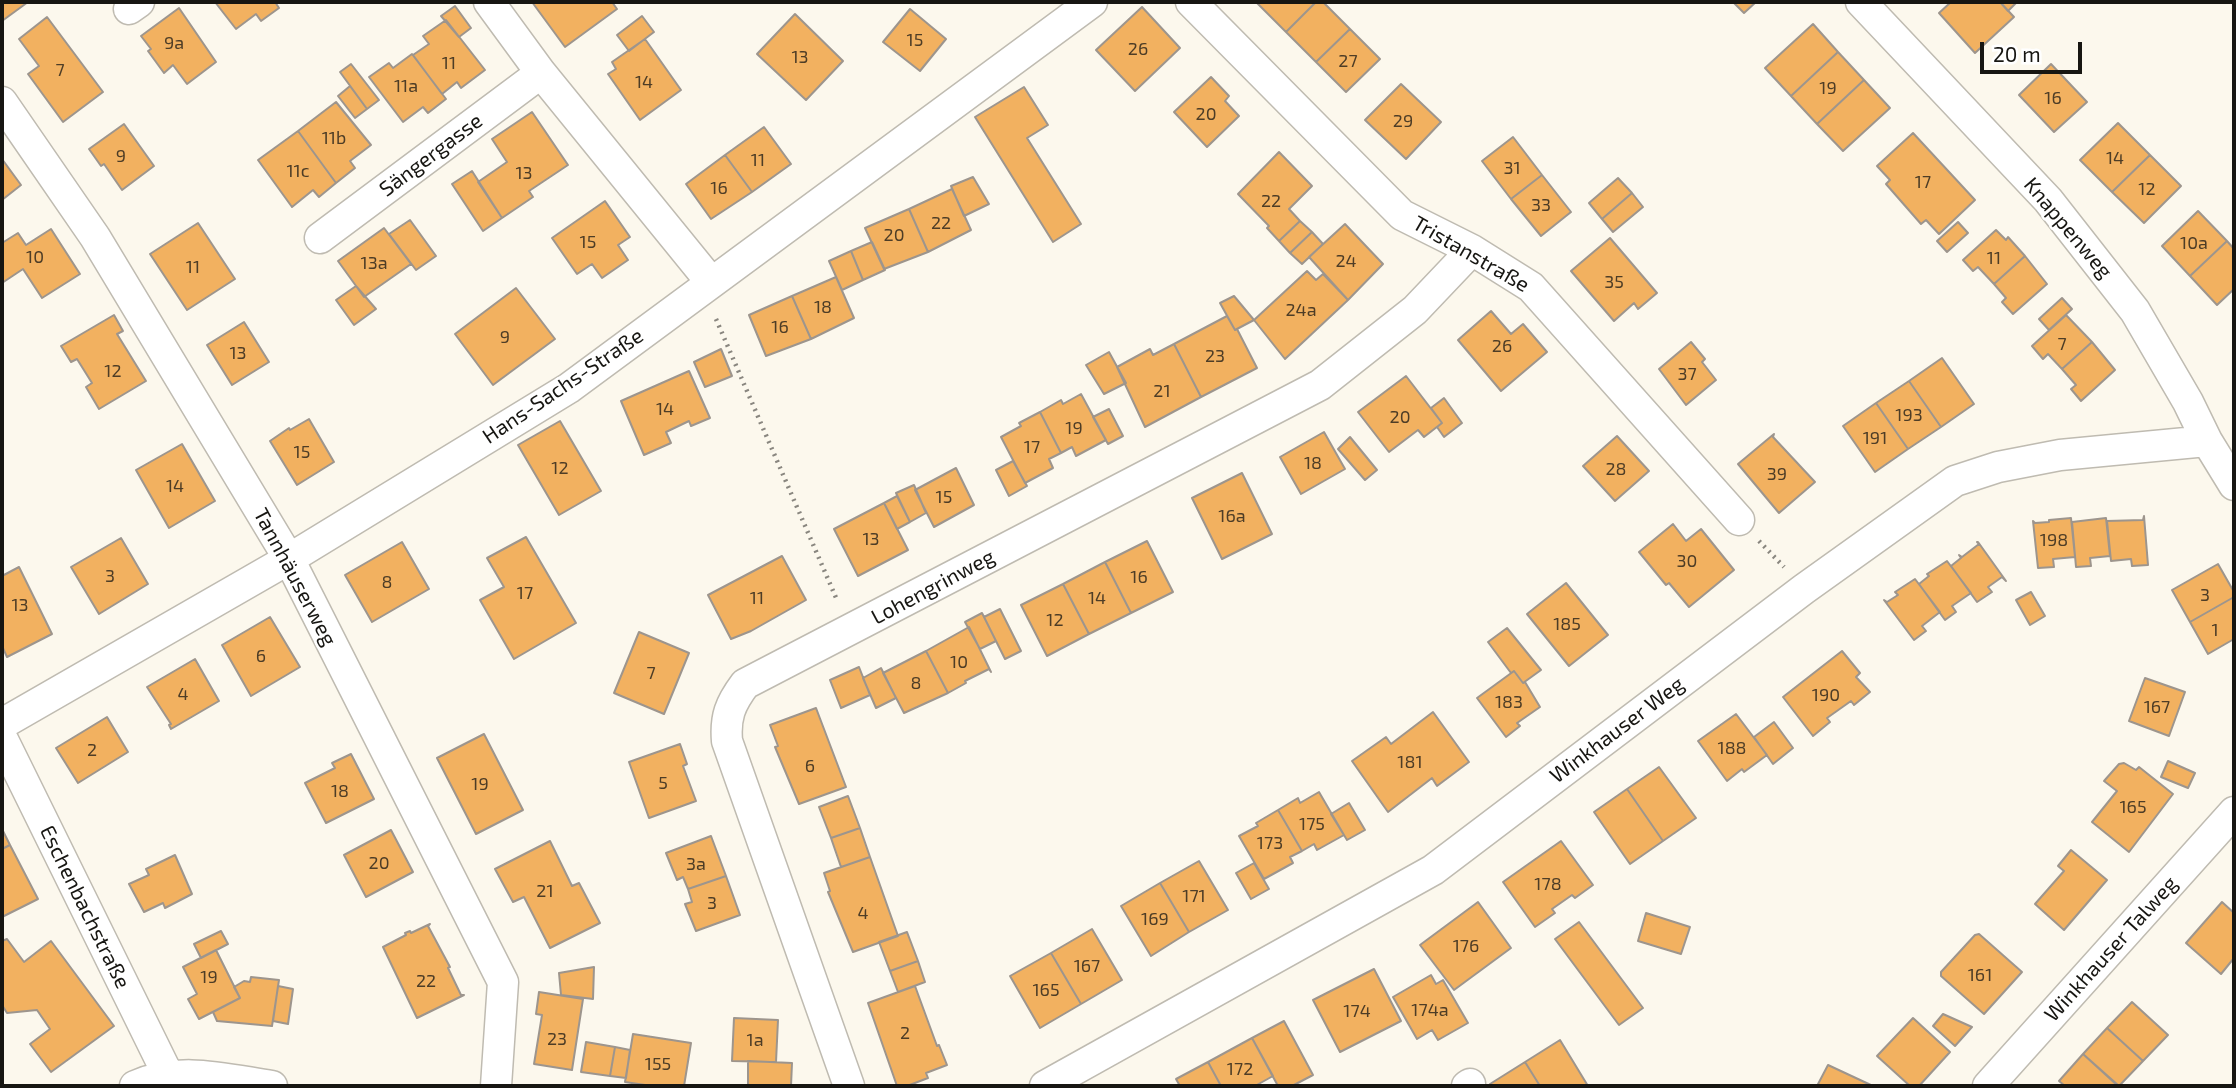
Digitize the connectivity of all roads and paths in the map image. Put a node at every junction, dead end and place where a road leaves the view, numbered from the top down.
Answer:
1 (489, 2) edge
2 (1092, 2) edge
3 (1191, 2) edge
4 (1861, 2) edge
5 (541, 73) junction
6 (2, 102) edge
7 (320, 238) dead end
8 (1472, 250) junction
9 (707, 286) junction
10 (2207, 441) junction
11 (2234, 485) edge
12 (1739, 520) joint
13 (289, 559) junction
14 (1804, 589) junction
15 (850, 630) junction
16 (2, 723) edge
17 (2, 738) edge
18 (2234, 812) edge
19 (167, 1076) junction
20 (135, 1086) edge
21 (272, 1086) edge
22 (496, 1086) edge
23 (849, 1086) edge
24 (1045, 1086) edge
25 (1988, 1086) edge

1 - 5 street
2 - 9 street, Hans-Sachs-Straße
3 - 8 street, Tristanstraße
4 - 10 street, Knappenweg
5 - 7 street, Sängergasse
5 - 9 street
6 - 13 street, Tannhäuserweg
8 - 12 street, Tristanstraße
8 - 15 street, Lohengrinweg
9 - 13 street, Hans-Sachs-Straße
9 - 15 path
10 - 11 street, Knappenweg
10 - 14 street, Winkhauser Weg
12 - 14 path
13 - 16 street, Hans-Sachs-Straße
13 - 22 street, Tannhäuserweg
14 - 24 street, Winkhauser Weg
15 - 23 street, Lohengrinweg
17 - 19 street, Eschenbachstraße
18 - 25 street, Winkhauser Talweg
19 - 20 street
19 - 21 street

